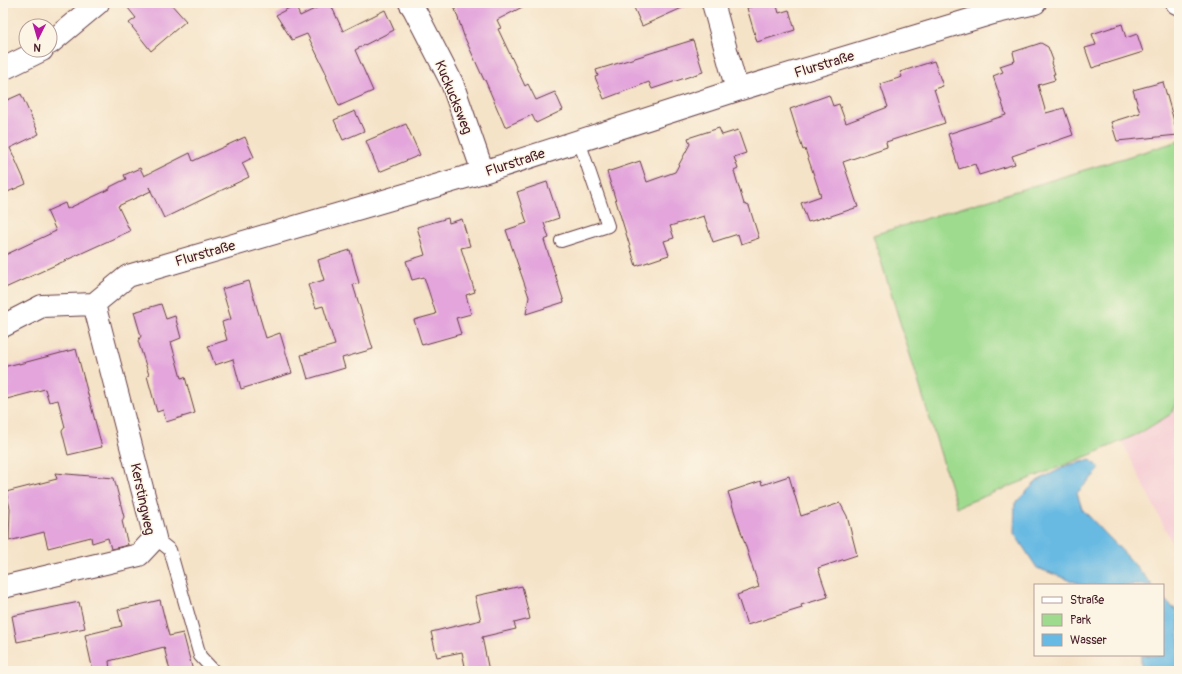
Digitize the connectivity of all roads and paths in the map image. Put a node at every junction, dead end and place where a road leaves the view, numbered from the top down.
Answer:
1 (98, 3) edge
2 (410, 3) edge
3 (713, 3) edge
4 (1035, 3) edge
5 (991, 8) edge
6 (58, 36) edge
7 (26, 58) edge
8 (3, 70) edge
9 (737, 90) junction
10 (579, 141) junction
11 (483, 172) junction
12 (561, 241) dead end
13 (94, 304) junction
14 (3, 326) edge
15 (154, 538) junction
16 (3, 587) edge
17 (214, 671) edge

1 - 6 street
2 - 11 street, Kuckucksweg
3 - 9 street
4 - 5 street, Flurstraße
5 - 9 street, Flurstraße
7 - 8 street
9 - 10 street, Flurstraße
10 - 11 street, Flurstraße
10 - 12 lane
11 - 13 street, Flurstraße
13 - 14 street
13 - 15 street, Kerstingweg
15 - 16 street, Kerstingweg
15 - 17 lane

